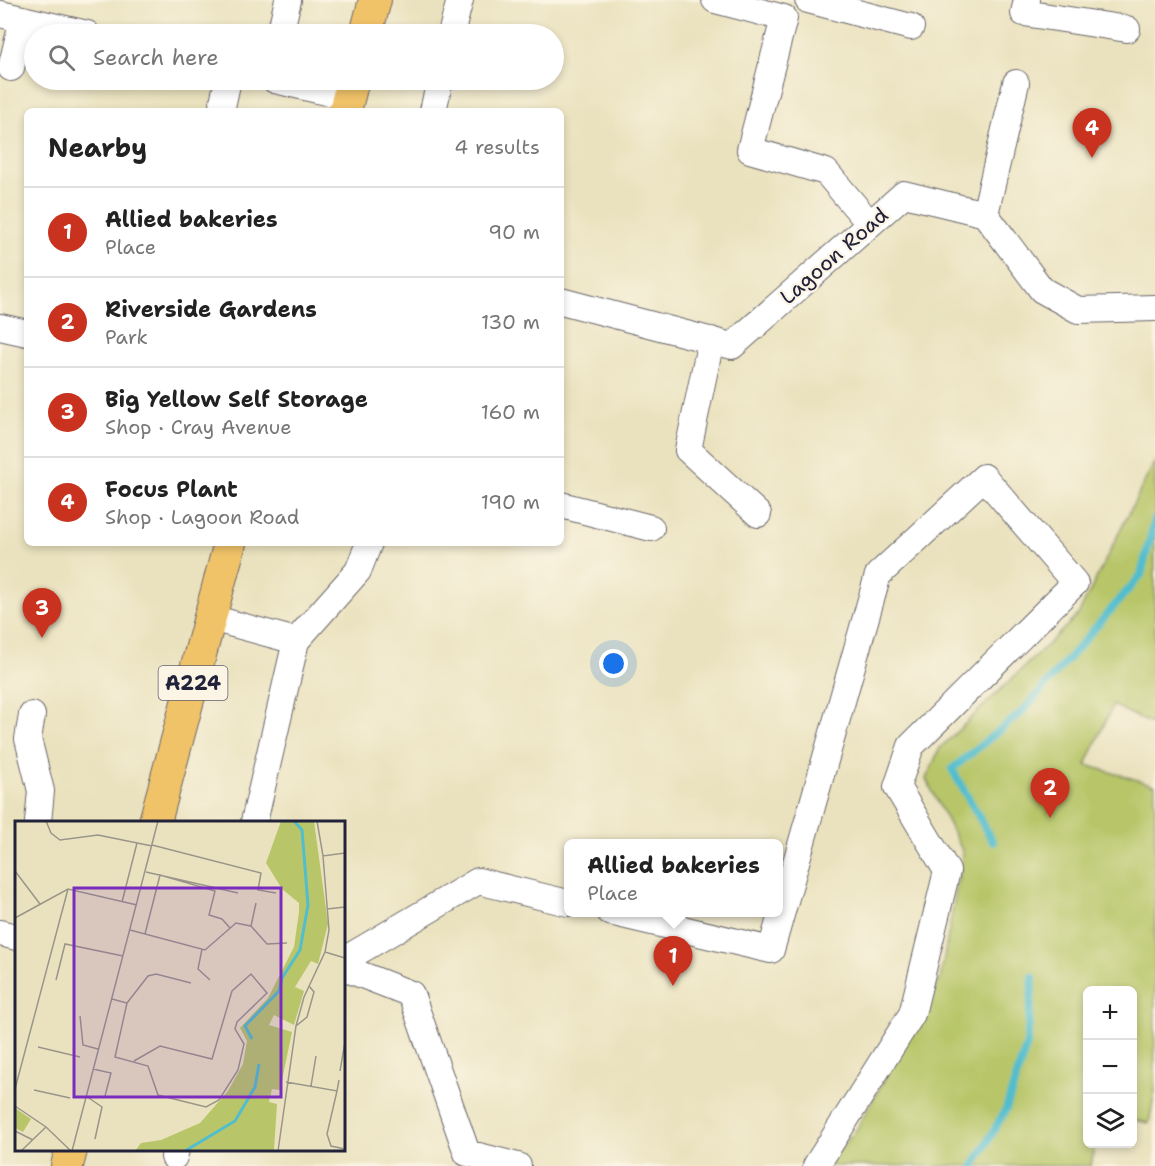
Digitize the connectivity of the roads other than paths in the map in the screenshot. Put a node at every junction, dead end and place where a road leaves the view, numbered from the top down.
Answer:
1 (288, 0) edge
2 (375, 0) edge
3 (460, 0) edge
4 (715, 0) edge
5 (807, 0) edge
6 (1026, 0) edge
7 (12, 16) edge
8 (45, 24) edge
9 (282, 24) edge
10 (369, 24) edge
11 (454, 24) edge
12 (911, 27) dead end
13 (1127, 29) dead end
14 (10, 68) dead end
15 (1016, 83) dead end
16 (226, 90) edge
17 (321, 90) edge
18 (438, 90) edge
19 (349, 96) edge
20 (222, 108) edge
21 (434, 108) edge
22 (985, 214) junction
23 (870, 224) junction
24 (564, 302) edge
25 (1155, 308) edge
26 (0, 327) edge
27 (24, 332) edge
28 (711, 340) junction
29 (564, 506) edge
30 (758, 514) dead end
31 (651, 528) dead end
32 (229, 546) edge
33 (368, 546) edge
34 (211, 618) junction
35 (296, 641) junction
36 (32, 715) dead end
37 (38, 821) edge
38 (155, 821) edge
39 (254, 821) edge
40 (564, 902) edge
41 (783, 908) edge
42 (631, 917) edge
43 (780, 917) edge
44 (0, 933) edge
45 (15, 937) edge
46 (345, 959) edge
47 (345, 968) edge
48 (518, 1166) edge
49 (816, 1166) edge

1 - 9 street
2 - 10 main road
3 - 11 street
4 - 23 street
5 - 12 street
6 - 13 street
7 - 8 street
7 - 14 street
15 - 22 street
16 - 20 street
17 - 19 street
18 - 21 street
22 - 23 street, Lagoon Road
22 - 25 street
23 - 28 street, Lagoon Road
24 - 28 street, Lagoon Road
26 - 27 street
28 - 30 street
29 - 31 street
32 - 34 main road, A224
33 - 35 street
34 - 35 street
34 - 38 main road, A224
35 - 39 street
36 - 37 street
40 - 46 street
41 - 49 street
42 - 43 street
44 - 45 street
47 - 48 street

